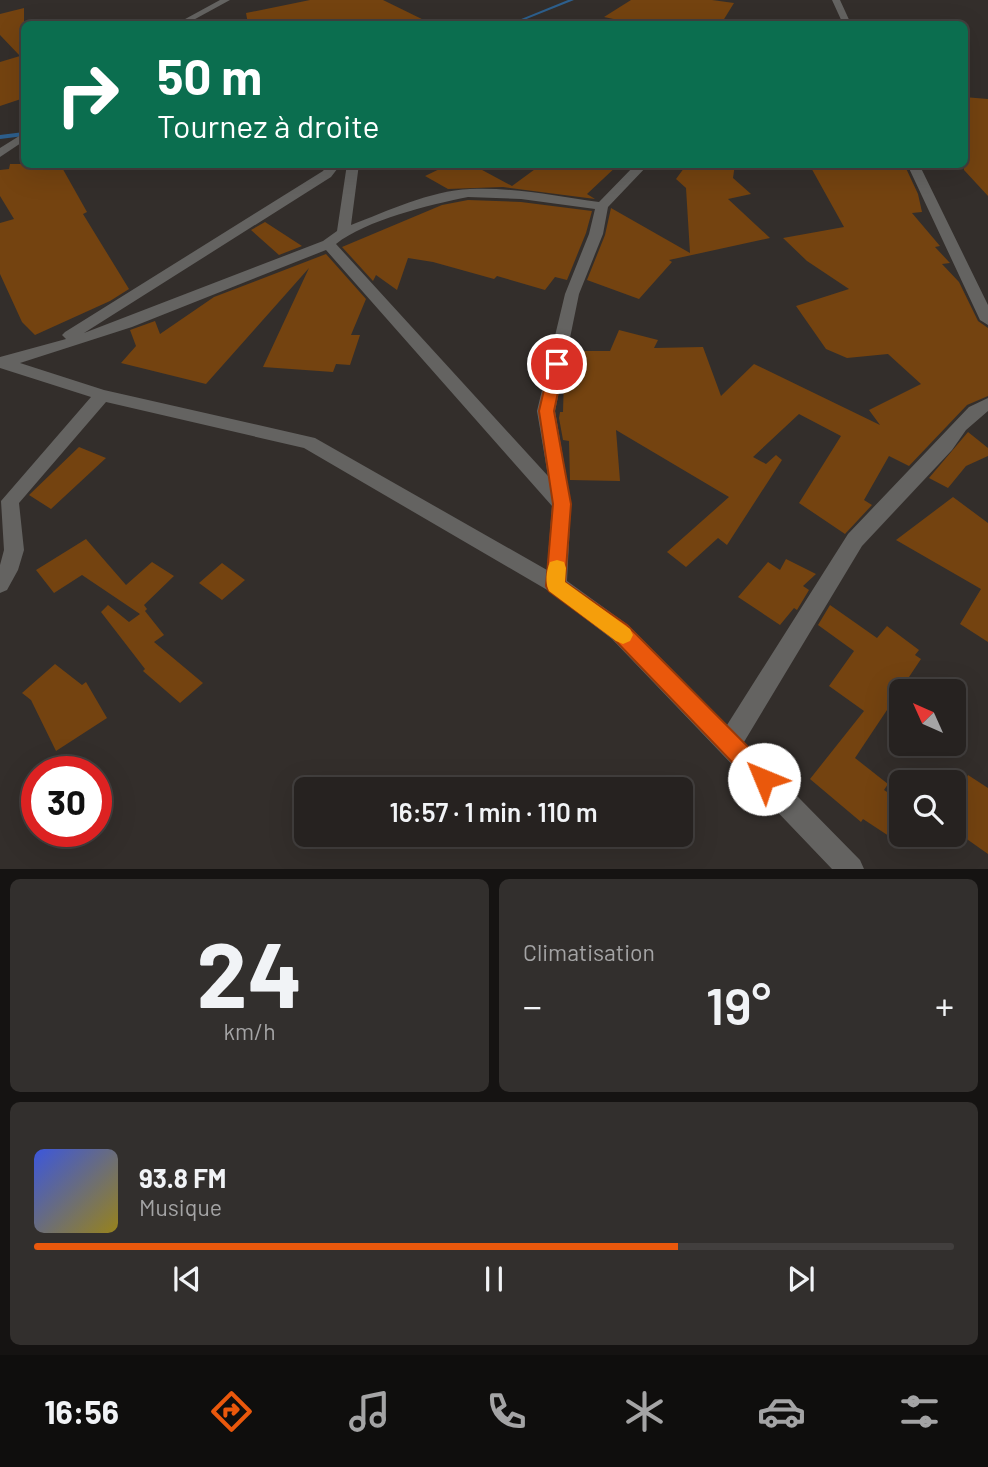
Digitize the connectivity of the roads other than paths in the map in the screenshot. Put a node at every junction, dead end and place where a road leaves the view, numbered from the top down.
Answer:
1 (226, 0) edge
2 (836, 0) edge
3 (186, 21) edge
4 (846, 21) edge
5 (21, 137) edge
6 (21, 146) edge
7 (3, 149) edge
8 (332, 168) edge
9 (352, 168) edge
10 (639, 168) edge
11 (915, 168) edge
12 (601, 206) junction
13 (343, 232) junction
14 (328, 244) junction
15 (988, 320) edge
16 (40, 353) junction
17 (0, 362) edge
18 (102, 395) junction
19 (988, 404) edge
20 (562, 504) junction
21 (0, 584) edge
22 (556, 586) junction
23 (729, 744) junction
24 (851, 869) edge

1 - 3 street
2 - 4 street
5 - 7 street
6 - 7 street
8 - 16 street
9 - 13 street
10 - 12 street
11 - 15 street
12 - 13 street
12 - 20 street
13 - 14 street
14 - 16 street
14 - 20 street
16 - 17 street
17 - 18 street
18 - 21 street
18 - 22 street
19 - 23 street
20 - 22 street
22 - 23 street
23 - 24 street

